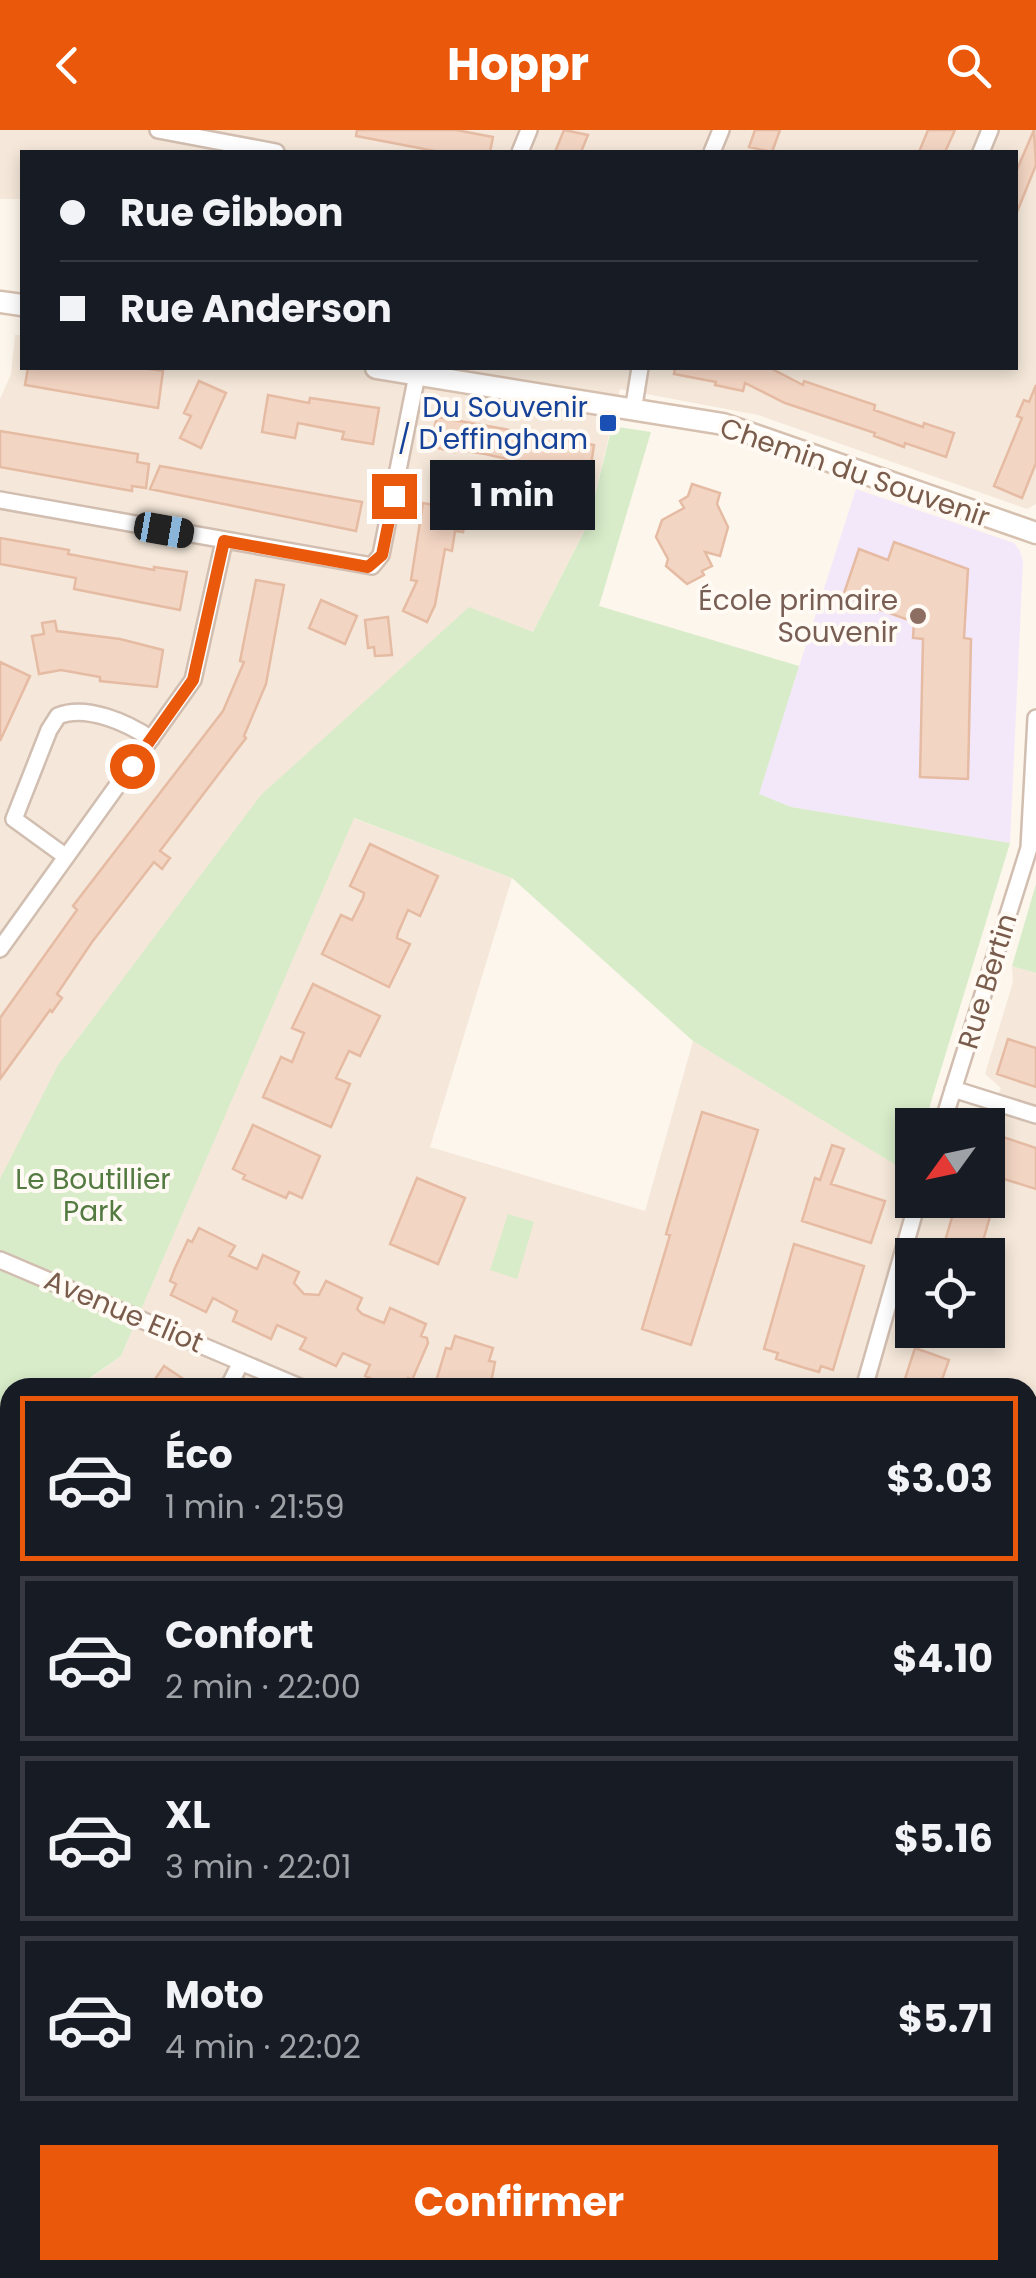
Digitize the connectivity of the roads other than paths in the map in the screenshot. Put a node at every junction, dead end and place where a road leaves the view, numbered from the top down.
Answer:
1 (158, 130) edge
2 (265, 150) edge
3 (0, 302) edge
4 (0, 310) edge
5 (387, 370) edge
6 (640, 370) edge
7 (416, 375) junction
8 (633, 410) junction
9 (0, 500) edge
10 (1036, 533) edge
11 (224, 541) junction
12 (1036, 718) edge
13 (151, 739) junction
14 (65, 856) junction
15 (0, 949) edge
16 (953, 1089) junction
17 (947, 1108) edge
18 (1036, 1115) edge
19 (913, 1218) edge
20 (0, 1260) edge
21 (241, 1362) junction
22 (233, 1378) edge
23 (279, 1378) edge
24 (867, 1378) edge

1 - 2 street
3 - 4 street
5 - 7 street, Chemin du Souvenir
6 - 8 street
7 - 8 street, Chemin du Souvenir
7 - 11 street
8 - 10 street, Chemin du Souvenir
9 - 11 street
11 - 13 street
12 - 16 street, Rue Bertin
13 - 14 street
13 - 14 street
14 - 15 street
16 - 17 street, Rue Bertin
16 - 18 street
19 - 24 street
20 - 21 street, Avenue Eliot
21 - 22 street
21 - 23 street, Avenue Eliot

